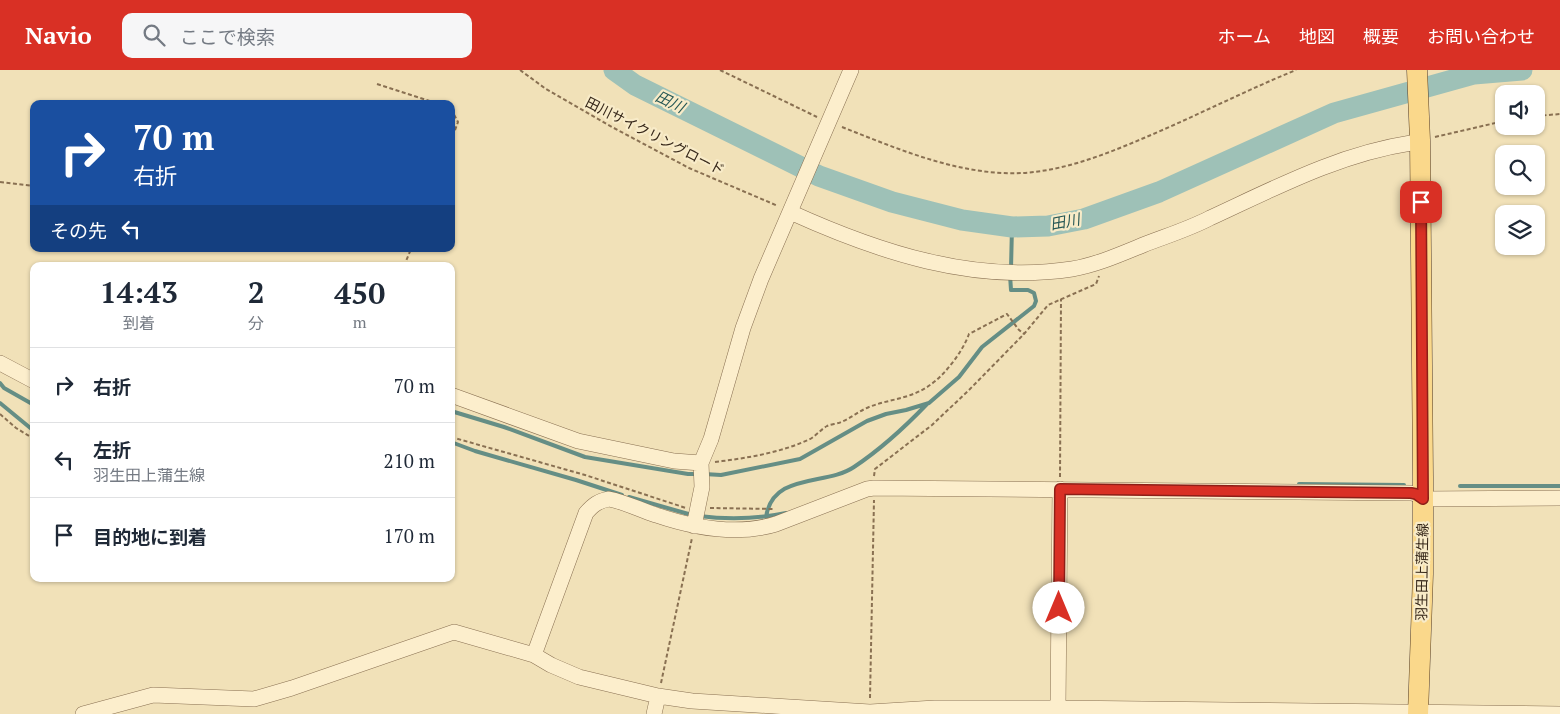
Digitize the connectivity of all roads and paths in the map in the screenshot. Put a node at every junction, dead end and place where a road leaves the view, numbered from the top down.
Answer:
1 (520, 70) edge
2 (720, 70) edge
3 (851, 70) edge
4 (1296, 70) edge
5 (1417, 70) edge
6 (377, 84) dead end
7 (427, 100) edge
8 (1560, 114) edge
9 (1545, 115) edge
10 (455, 116) edge
11 (1495, 123) edge
12 (828, 124) junction
13 (455, 130) edge
14 (1420, 139) junction
15 (0, 182) edge
16 (30, 186) edge
17 (787, 209) junction
18 (1098, 272) dead end
19 (1061, 299) junction
20 (1024, 334) junction
21 (0, 363) edge
22 (30, 379) edge
23 (455, 396) edge
24 (0, 414) edge
25 (30, 437) edge
26 (455, 438) edge
27 (701, 463) junction
28 (874, 488) junction
29 (1060, 489) junction
30 (1560, 498) edge
31 (1423, 499) junction
32 (773, 509) dead end
33 (696, 516) junction
34 (534, 655) junction
35 (658, 696) junction
36 (1058, 708) junction
37 (789, 710) edge
38 (936, 711) edge
39 (870, 712) junction
40 (1418, 713) edge
41 (83, 714) edge
42 (654, 714) edge
43 (1560, 714) edge

1 - 17 path, 田川サイクリングロード
2 - 12 path
3 - 12 street
4 - 12 path
5 - 14 main road, 羽生田上蒲生線
6 - 7 path
8 - 9 path
10 - 13 path
11 - 14 path
12 - 17 street
14 - 17 street
14 - 31 main road, 羽生田上蒲生線
15 - 16 path
17 - 27 street
18 - 19 path
19 - 20 path
19 - 29 path
20 - 27 path
20 - 28 path
21 - 22 street
23 - 27 street
24 - 25 path
26 - 33 path
27 - 33 street
28 - 29 street
28 - 33 street
28 - 39 path
29 - 31 street
29 - 36 street
30 - 31 street
31 - 40 main road, 羽生田上蒲生線
32 - 33 path
33 - 34 street
33 - 35 path
34 - 35 street
34 - 41 street
35 - 37 street
35 - 42 street
36 - 38 street
36 - 40 street
37 - 39 street
38 - 39 street
40 - 43 street

